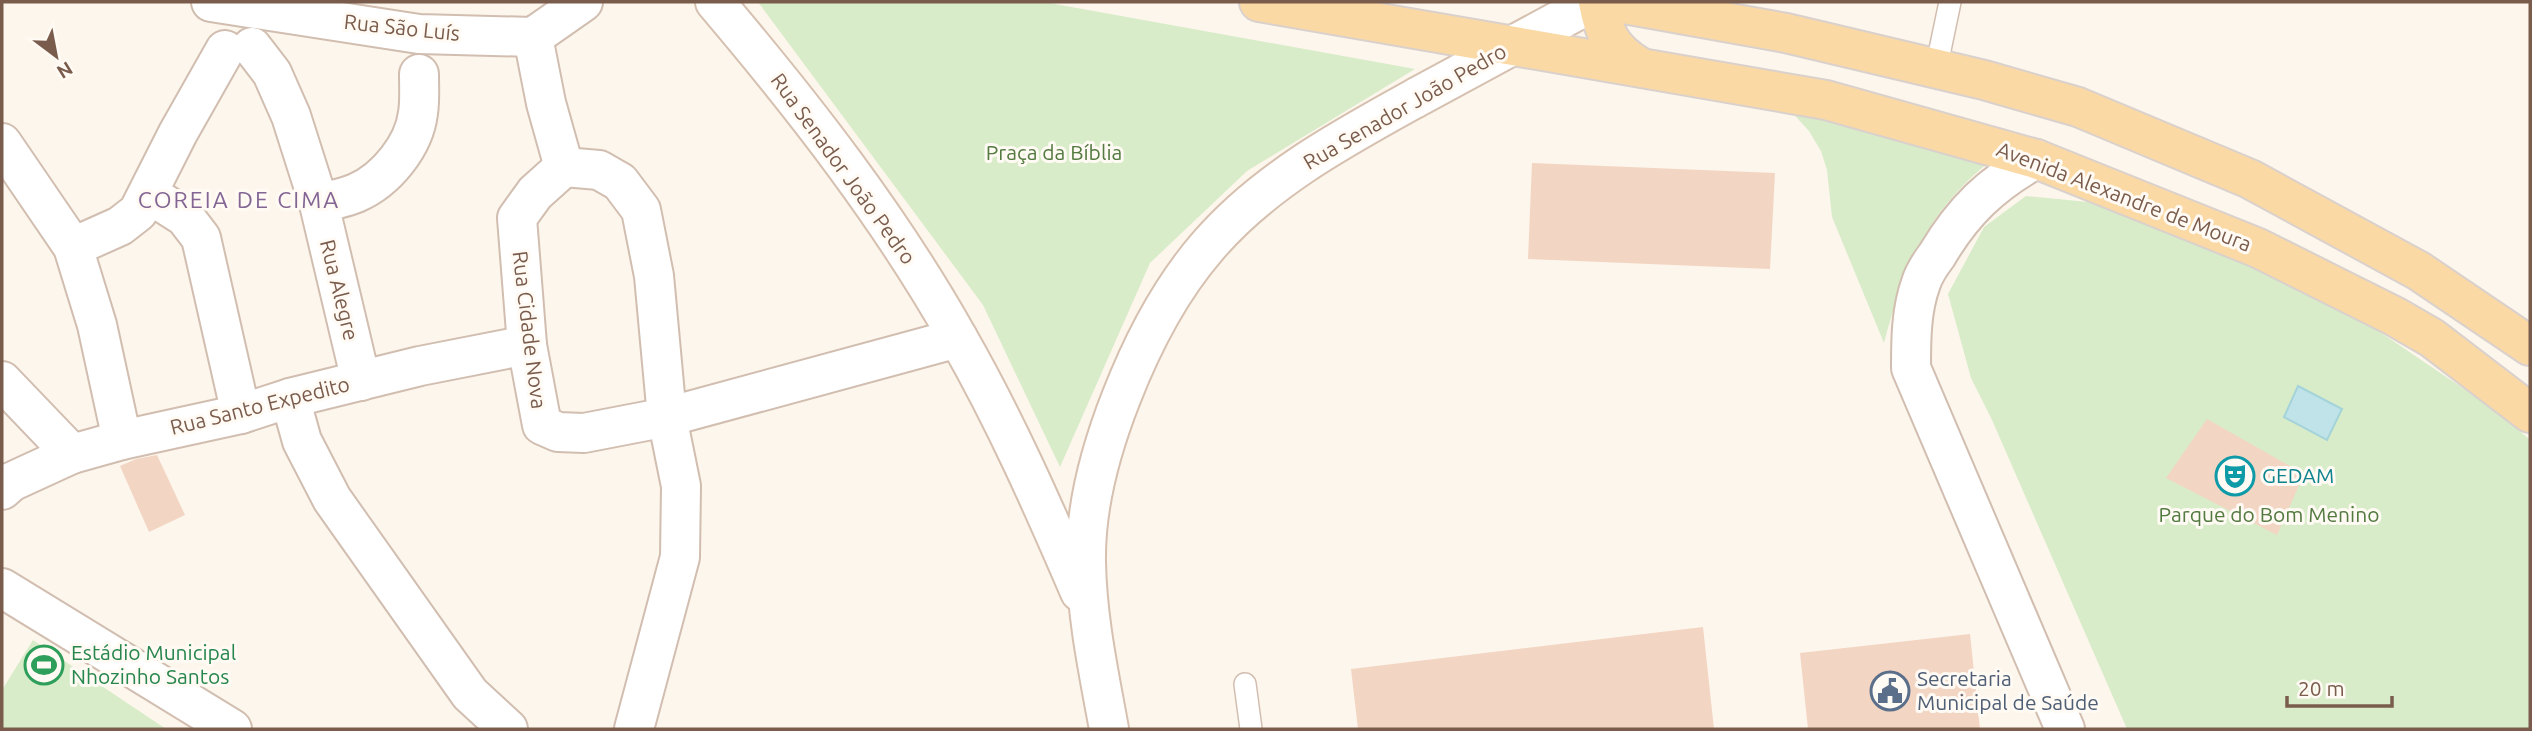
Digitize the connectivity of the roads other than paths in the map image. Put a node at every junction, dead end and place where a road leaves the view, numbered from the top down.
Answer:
1 (211, 2) edge
2 (583, 2) edge
3 (715, 2) edge
4 (1258, 2) edge
5 (1593, 2) edge
6 (1598, 2) edge
7 (1613, 2) edge
8 (1950, 2) edge
9 (419, 34) junction
10 (533, 37) junction
11 (1513, 45) junction
12 (1640, 67) junction
13 (1936, 69) junction
14 (419, 74) joint
15 (2, 143) edge
16 (2036, 159) junction
17 (564, 167) junction
18 (149, 194) junction
19 (319, 204) junction
20 (73, 247) junction
21 (958, 338) junction
22 (2432, 338) junction
23 (527, 345) junction
24 (2530, 346) edge
25 (361, 380) junction
26 (2, 381) edge
27 (2530, 392) edge
28 (290, 398) junction
29 (2530, 413) edge
30 (240, 414) junction
31 (667, 417) junction
32 (122, 440) junction
33 (72, 454) junction
34 (2, 490) edge
35 (2, 588) edge
36 (1088, 609) junction
37 (1245, 684) dead end
38 (232, 729) edge
39 (508, 729) edge
40 (634, 729) edge
41 (1109, 729) edge
42 (1251, 729) edge
43 (2065, 729) edge

1 - 9 street, Rua São Luís
2 - 10 street
3 - 21 street, Rua Senador João Pedro
4 - 11 main road, Avenida Alexandre de Moura
5 - 11 street, Rua Senador João Pedro
6 - 12 main road
7 - 13 main road
8 - 13 lane
9 - 10 street, Rua São Luís
9 - 14 lane
10 - 17 street
11 - 12 main road, Avenida Alexandre de Moura
11 - 36 street, Rua Senador João Pedro
12 - 16 main road, Avenida Alexandre de Moura
13 - 24 main road
14 - 19 street
15 - 20 street
16 - 22 main road, Avenida Alexandre de Moura
16 - 43 street
17 - 23 street, Rua Cidade Nova
17 - 31 street
18 - 19 street, Rua Alegre
18 - 20 street
18 - 30 street
19 - 25 street, Rua Alegre
20 - 32 street
21 - 31 street, Rua Cidade Nova
21 - 36 street, Rua Senador João Pedro
22 - 27 main road
22 - 29 main road, Avenida Alexandre de Moura
23 - 25 street, Rua Santo Expedito
23 - 31 street, Rua Cidade Nova
25 - 28 street, Rua Santo Expedito
26 - 33 street
28 - 30 street, Rua Santo Expedito
28 - 39 street
30 - 32 street, Rua Santo Expedito
31 - 40 street
32 - 33 street, Rua Santo Expedito
33 - 34 street, Rua Santo Expedito
35 - 38 street
36 - 41 street, Rua Senador João Pedro
37 - 42 lane

